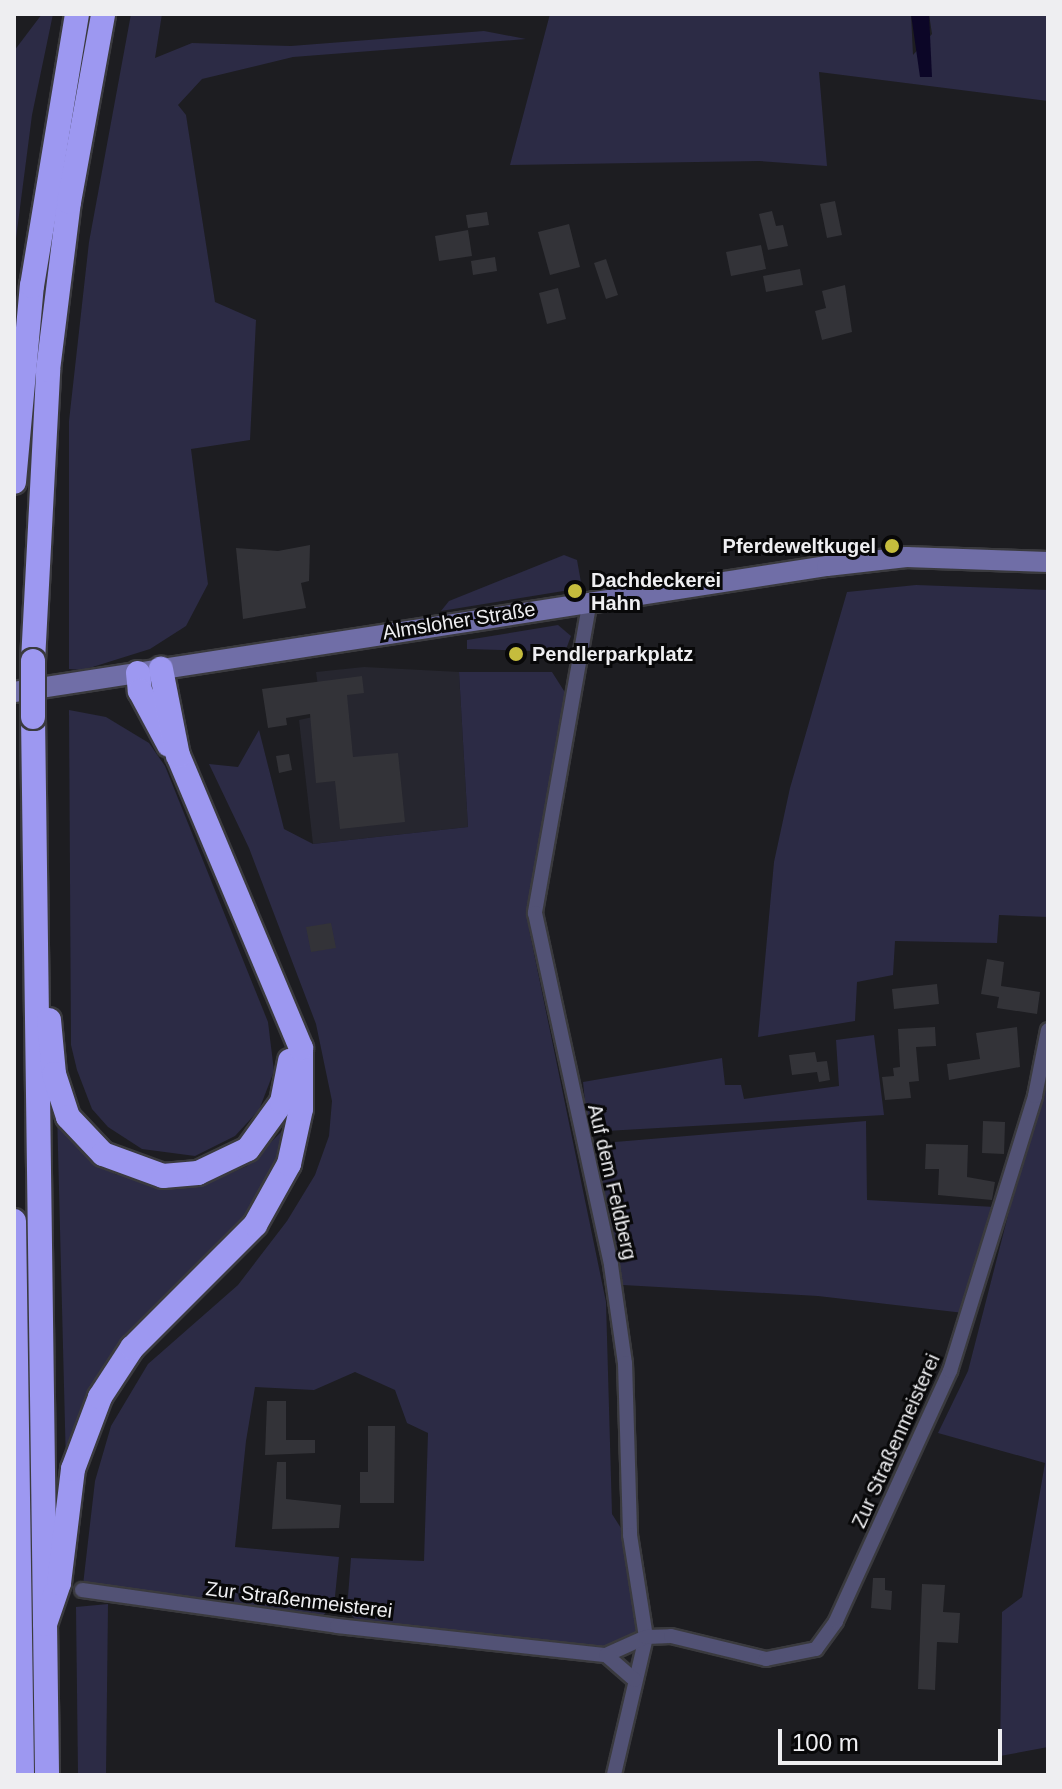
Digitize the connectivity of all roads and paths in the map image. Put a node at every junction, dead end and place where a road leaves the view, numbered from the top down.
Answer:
1 (77, 14) edge
2 (103, 14) edge
3 (15, 455) edge
4 (14, 482) edge
5 (1048, 562) edge
6 (590, 600) junction
7 (150, 671) junction
8 (14, 692) edge
9 (32, 927) junction
10 (290, 1014) junction
11 (1048, 1030) edge
12 (14, 1221) edge
13 (82, 1590) dead end
14 (45, 1624) junction
15 (646, 1637) junction
16 (606, 1655) junction
17 (635, 1680) junction
18 (22, 1775) edge
19 (47, 1775) edge
20 (614, 1775) edge

1 - 3 highway
2 - 9 highway, bridge
3 - 4 highway
5 - 6 street, Almsloher Straße
6 - 7 street, Almsloher Straße
6 - 15 street, Auf dem Feldberg
7 - 8 street, Almsloher Straße
7 - 10 highway
9 - 10 highway
9 - 14 highway
10 - 14 highway
11 - 15 street, Zur Straßenmeisterei
12 - 18 highway
13 - 16 street, Zur Straßenmeisterei
14 - 19 highway
15 - 16 street, Zur Straßenmeisterei
15 - 17 street, Auf dem Feldberg
16 - 17 street
17 - 20 street, Auf dem Feldberg

